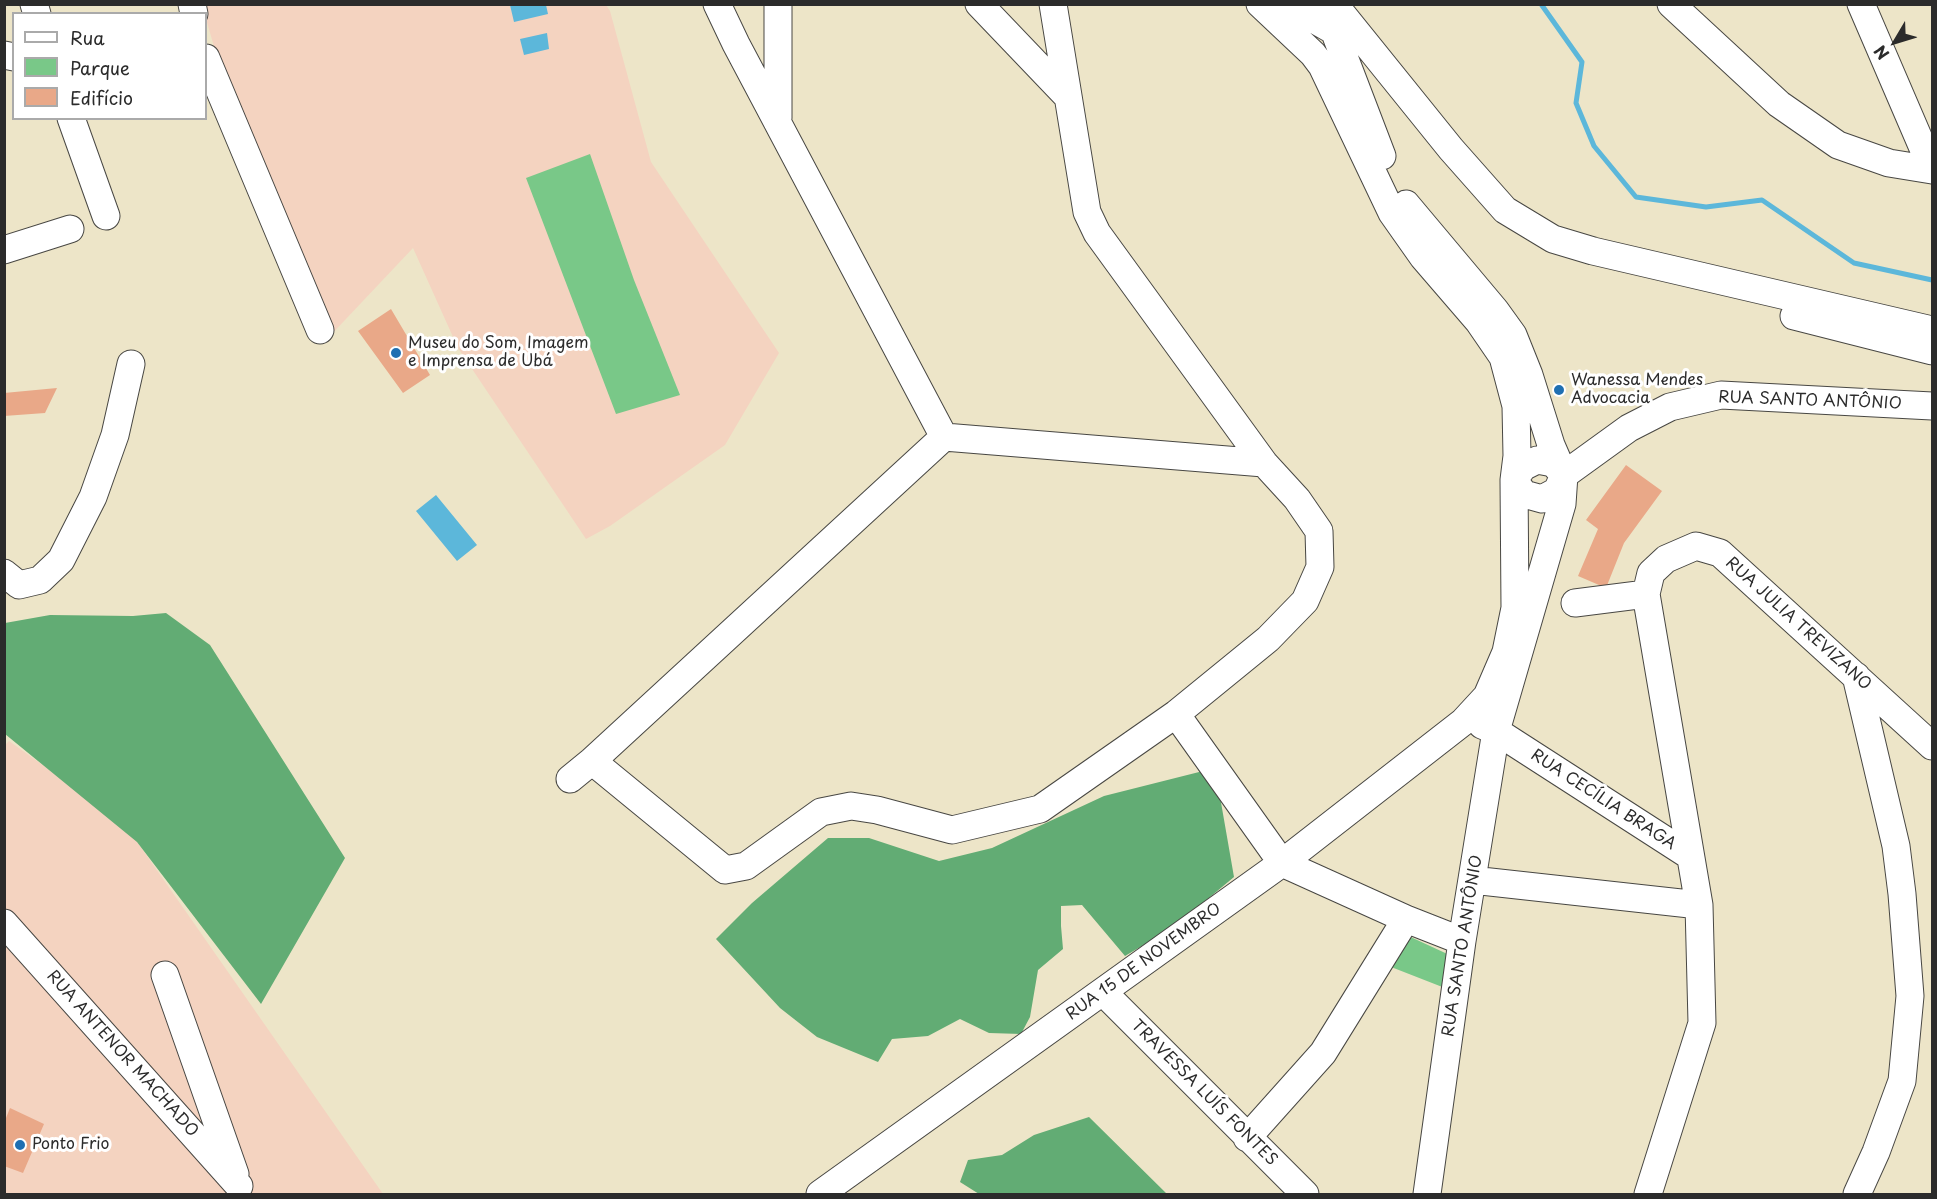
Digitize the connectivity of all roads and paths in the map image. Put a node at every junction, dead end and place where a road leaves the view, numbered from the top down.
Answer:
1 (717, 4) edge
2 (778, 4) edge
3 (979, 4) edge
4 (1053, 4) edge
5 (1260, 4) edge
6 (1334, 4) edge
7 (1671, 4) edge
8 (1861, 4) edge
9 (1304, 7) edge
10 (1337, 38) junction
11 (1313, 54) junction
12 (207, 60) edge
13 (1066, 95) junction
14 (72, 120) edge
15 (778, 123) junction
16 (1932, 170) edge
17 (106, 216) dead end
18 (70, 229) dead end
19 (4, 250) edge
20 (1655, 265) junction
21 (320, 330) dead end
22 (1932, 330) edge
23 (1932, 351) edge
24 (131, 364) dead end
25 (1932, 405) edge
26 (944, 436) junction
27 (1264, 463) junction
28 (1564, 475) junction
29 (1514, 480) junction
30 (4, 573) edge
31 (1646, 594) junction
32 (1575, 603) dead end
33 (1856, 676) junction
34 (1176, 714) junction
35 (1463, 722) junction
36 (1496, 731) junction
37 (1932, 746) edge
38 (592, 761) junction
39 (570, 779) dead end
40 (1690, 856) junction
41 (1282, 862) junction
42 (1472, 880) junction
43 (1699, 905) junction
44 (1406, 919) junction
45 (4, 923) edge
46 (1462, 941) junction
47 (165, 975) dead end
48 (1103, 992) junction
49 (1247, 1138) junction
50 (241, 1190) edge
51 (820, 1194) edge
52 (1305, 1194) edge
53 (1427, 1194) edge
54 (1648, 1194) edge
55 (1857, 1194) edge

1 - 15 street
2 - 15 street
3 - 13 street
4 - 13 street
5 - 11 street
6 - 20 street
7 - 16 street
8 - 16 street
9 - 10 street
9 - 11 street
10 - 11 street
10 - 28 street
11 - 29 street, RUA 15 DE NOVEMBRO
12 - 21 street
13 - 27 street
14 - 17 street
15 - 26 street
18 - 19 street
20 - 22 street
20 - 23 street
24 - 30 street
25 - 28 street, RUA SANTO ANTÔNIO
26 - 27 street
26 - 38 street
27 - 34 street
28 - 29 street, RUA SANTO ANTÔNIO
28 - 36 street, RUA SANTO ANTÔNIO
29 - 35 street, RUA 15 DE NOVEMBRO
31 - 32 street
31 - 33 street, RUA JULIA TREVIZANO
31 - 40 street
33 - 37 street, RUA JULIA TREVIZANO
33 - 55 street
34 - 38 street
34 - 41 street
35 - 36 street
35 - 41 street, RUA 15 DE NOVEMBRO
36 - 40 street, RUA CECÍLIA BRAGA
36 - 42 street, RUA SANTO ANTÔNIO
38 - 39 street
40 - 43 street, RUA CECÍLIA BRAGA
41 - 44 street
41 - 48 street, RUA 15 DE NOVEMBRO
42 - 43 street
42 - 46 street, RUA SANTO ANTÔNIO
43 - 54 street, RUA CECÍLIA BRAGA
44 - 46 street
44 - 49 street
45 - 50 street, RUA ANTENOR MACHADO
46 - 53 street, RUA SANTO ANTÔNIO
47 - 50 street
48 - 49 street, TRAVESSA LUÍS FONTES
48 - 51 street, RUA 15 DE NOVEMBRO
49 - 52 street, TRAVESSA LUÍS FONTES

